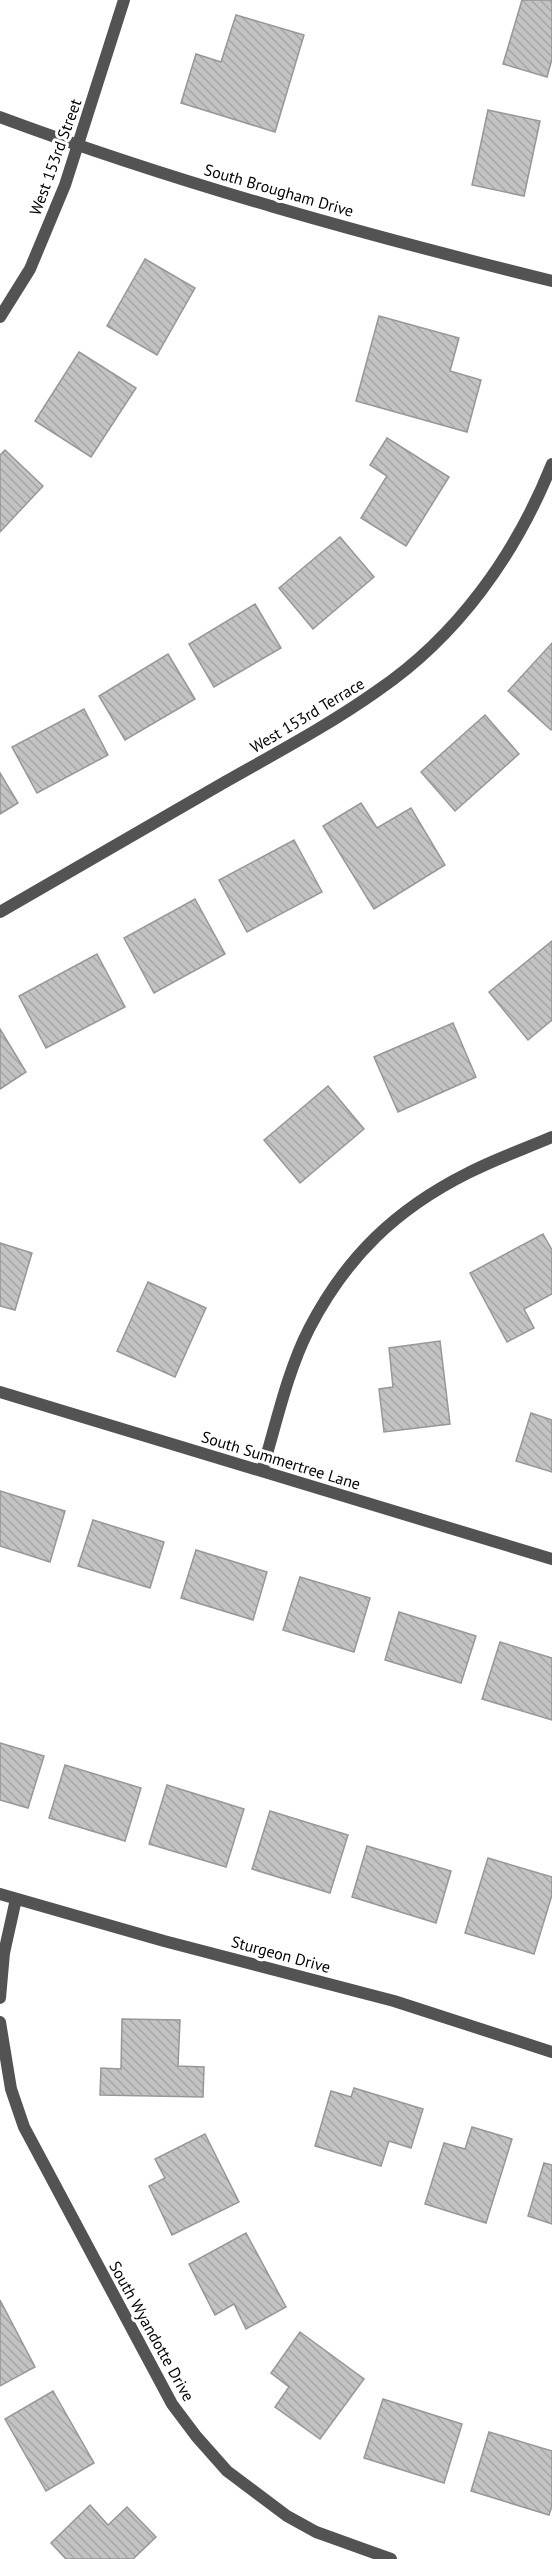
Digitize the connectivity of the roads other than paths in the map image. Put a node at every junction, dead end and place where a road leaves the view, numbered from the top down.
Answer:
1 (124, 0) edge
2 (0, 117) edge
3 (78, 146) junction
4 (552, 281) edge
5 (0, 317) edge
6 (552, 464) edge
7 (0, 912) edge
8 (552, 1137) edge
9 (0, 1392) edge
10 (262, 1471) junction
11 (552, 1559) edge
12 (0, 1894) edge
13 (16, 1899) junction
14 (0, 1998) edge
15 (0, 2022) edge
16 (552, 2052) edge
17 (391, 2559) edge

1 - 3 street, West 153rd Street
2 - 3 street, South Brougham Drive
3 - 4 street, South Brougham Drive
3 - 5 street, West 153rd Street
6 - 7 street, West 153rd Terrace
8 - 10 street
9 - 10 street, South Summertree Lane
10 - 11 street, South Summertree Lane
12 - 13 street, Sturgeon Drive
13 - 14 street
13 - 16 street, Sturgeon Drive
15 - 17 street, South Wyandotte Drive

